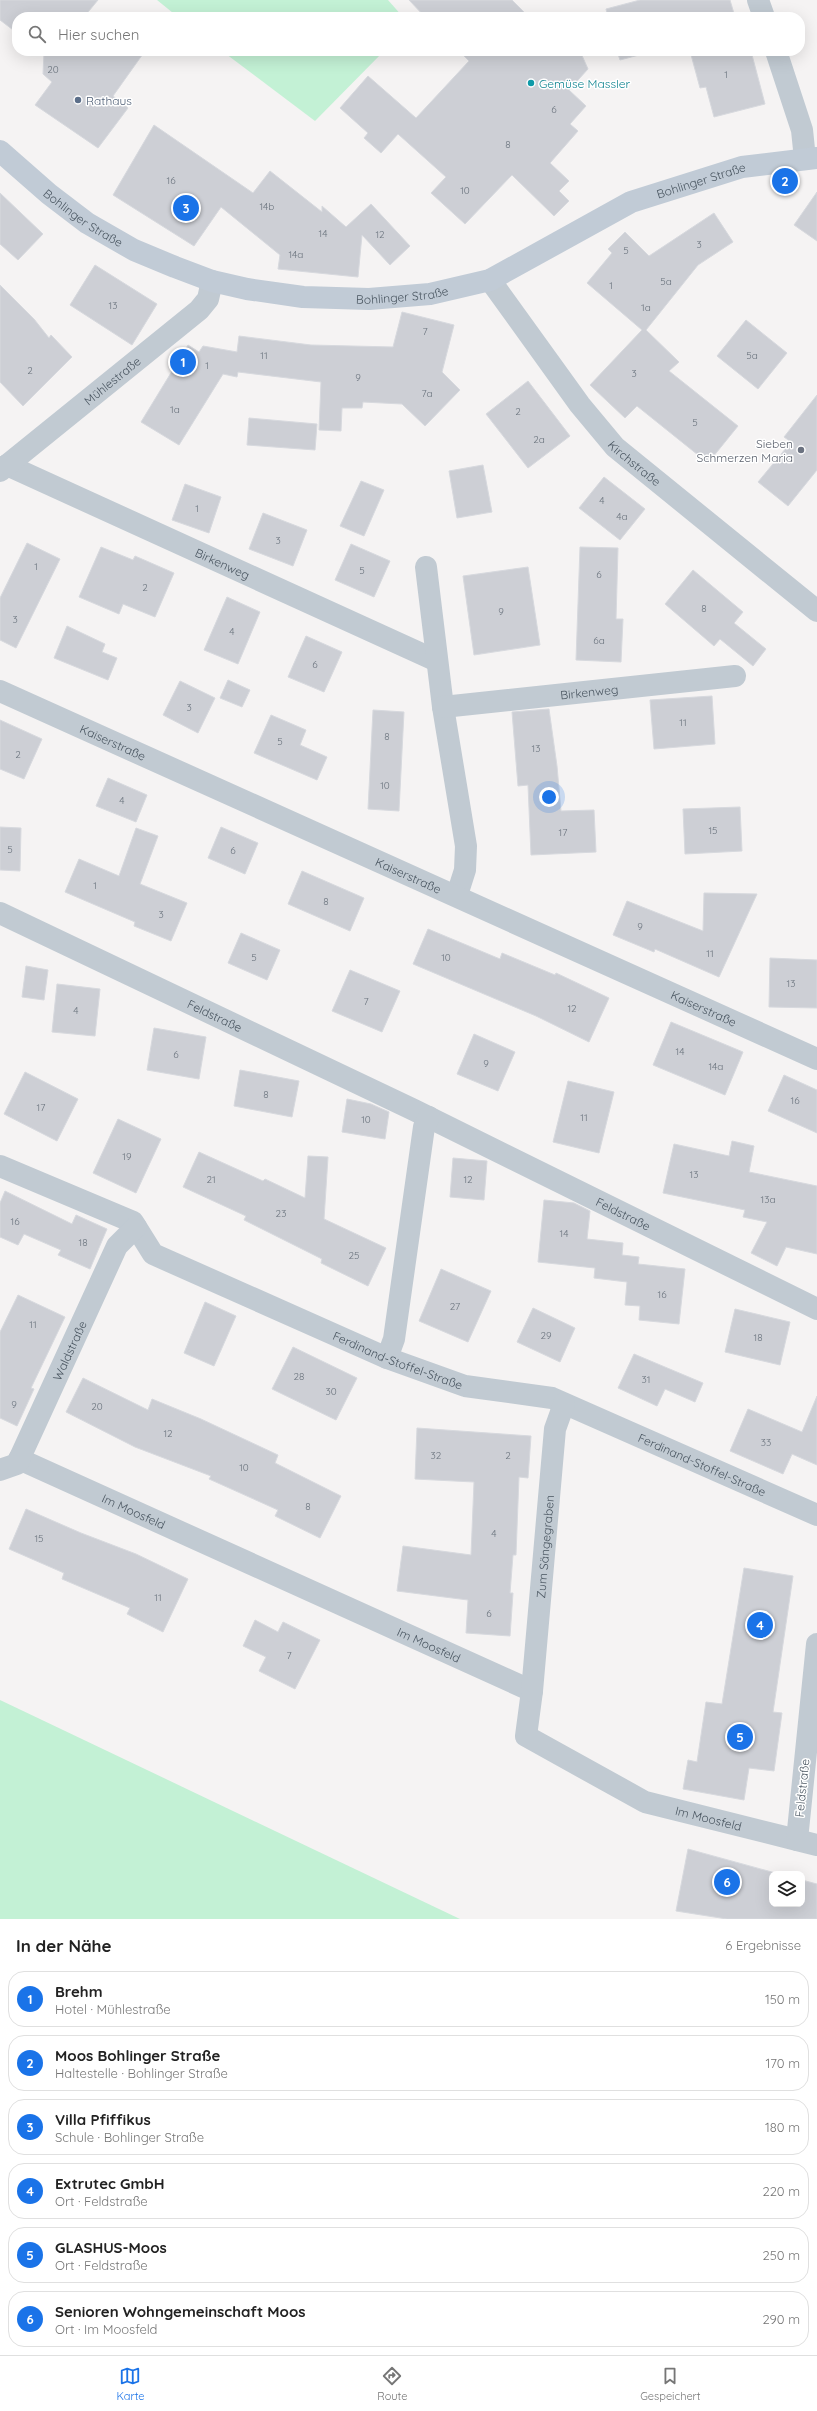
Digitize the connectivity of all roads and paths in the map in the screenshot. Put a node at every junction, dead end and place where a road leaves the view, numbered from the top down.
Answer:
1 (758, 0) edge
2 (762, 12) edge
3 (778, 56) edge
4 (0, 152) edge
5 (811, 159) edge
6 (490, 280) junction
7 (212, 281) junction
8 (4, 468) edge
9 (426, 567) dead end
10 (817, 610) edge
11 (437, 661) junction
12 (735, 676) dead end
13 (0, 692) edge
14 (443, 707) junction
15 (456, 895) junction
16 (0, 913) edge
17 (817, 1059) edge
18 (429, 1117) junction
19 (0, 1166) edge
20 (136, 1227) junction
21 (817, 1309) edge
22 (387, 1358) junction
23 (564, 1404) junction
24 (19, 1458) junction
25 (0, 1470) edge
26 (817, 1515) edge
27 (817, 1644) edge
28 (532, 1691) junction
29 (807, 1842) edge

1 - 2 street
3 - 5 street
4 - 7 main road, Bohlinger Straße
5 - 6 main road, Bohlinger Straße
6 - 7 main road, Bohlinger Straße
6 - 10 street, Kirchstraße
7 - 8 street, Mühlestraße
8 - 11 street, Birkenweg
9 - 11 street
11 - 14 street
12 - 14 street, Birkenweg
13 - 15 street, Kaiserstraße
14 - 15 street
15 - 17 street, Kaiserstraße
16 - 18 street, Feldstraße
18 - 21 street, Feldstraße
18 - 22 street
19 - 20 street, Ferdinand-Stoffel-Straße
20 - 22 street, Ferdinand-Stoffel-Straße
20 - 24 street, Waldstraße
22 - 23 street, Ferdinand-Stoffel-Straße
23 - 26 street, Ferdinand-Stoffel-Straße
23 - 28 street, Zum Sängegraben
24 - 25 street, Waldstraße
24 - 28 street, Im Moosfeld
27 - 29 street, Feldstraße
28 - 29 street, Im Moosfeld

